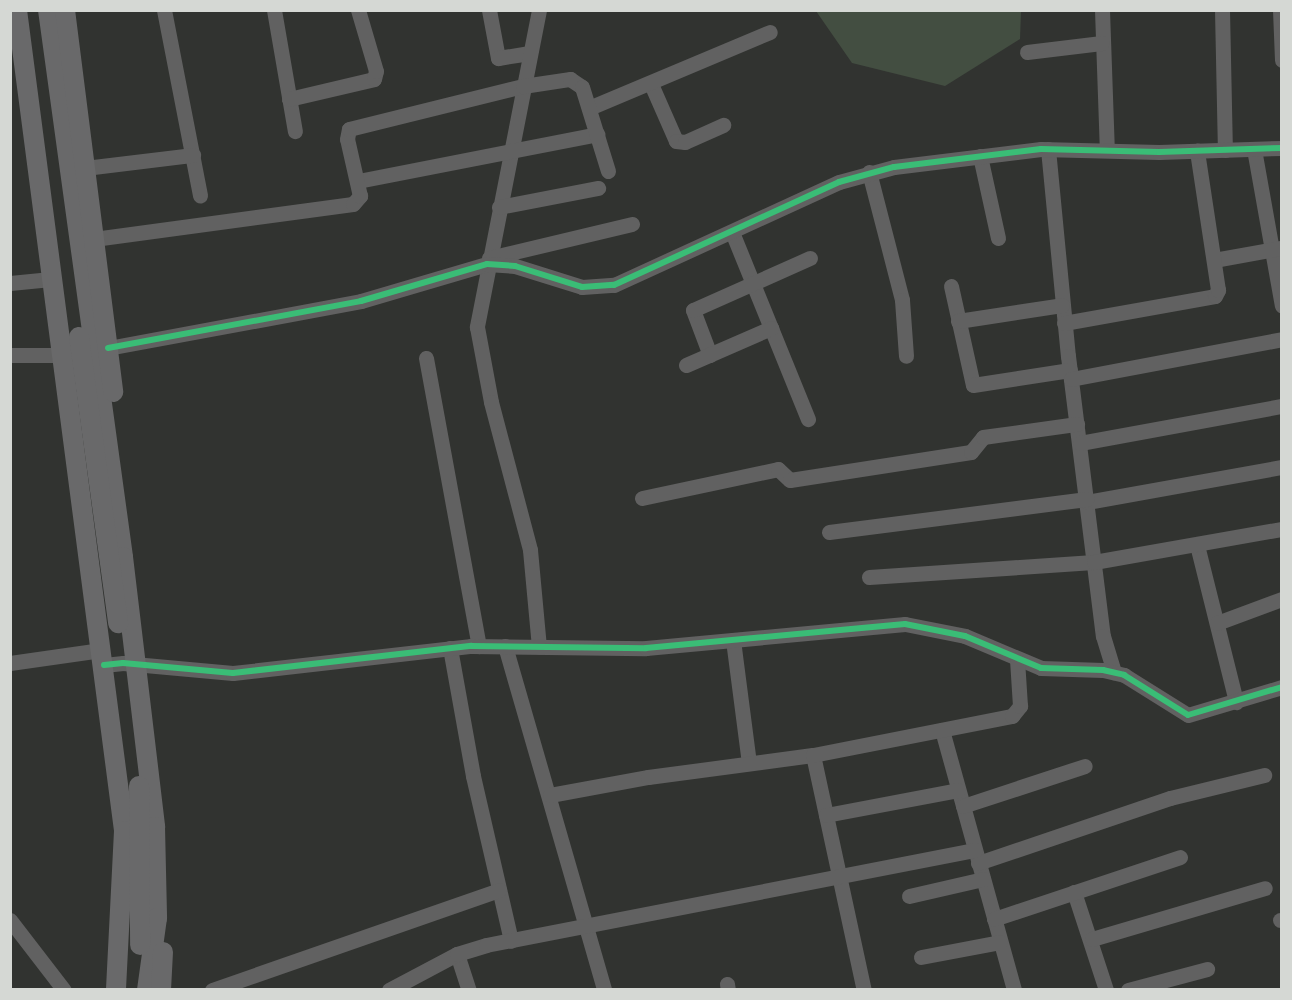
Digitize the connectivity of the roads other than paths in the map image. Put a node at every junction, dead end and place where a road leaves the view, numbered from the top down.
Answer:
1 (17, 10) edge
2 (36, 10) edge
3 (48, 10) edge
4 (65, 10) edge
5 (164, 10) edge
6 (274, 10) edge
7 (358, 10) edge
8 (489, 10) edge
9 (538, 10) edge
10 (1102, 10) edge
11 (1222, 10) edge
12 (1280, 10) edge
13 (770, 32) dead end
14 (1101, 43) junction
15 (1027, 52) dead end
16 (530, 53) junction
17 (1281, 60) edge
18 (651, 84) junction
19 (523, 86) junction
20 (289, 99) junction
21 (589, 108) junction
22 (723, 125) dead end
23 (295, 131) dead end
24 (597, 134) junction
25 (1281, 148) edge
26 (1048, 149) junction
27 (1254, 149) junction
28 (1107, 150) junction
29 (1225, 150) junction
30 (510, 152) junction
31 (1197, 152) junction
32 (193, 155) junction
33 (980, 156) junction
34 (85, 168) junction
35 (608, 171) dead end
36 (869, 172) junction
37 (358, 181) junction
38 (598, 188) dead end
39 (200, 196) dead end
40 (499, 207) junction
41 (632, 224) dead end
42 (732, 232) junction
43 (998, 238) dead end
44 (94, 239) junction
45 (1276, 249) edge
46 (810, 258) dead end
47 (1214, 260) junction
48 (488, 261) junction
49 (51, 279) junction
50 (10, 283) edge
51 (753, 283) junction
52 (951, 286) dead end
53 (1062, 304) junction
54 (1281, 306) edge
55 (958, 321) junction
56 (1065, 323) junction
57 (771, 328) junction
58 (1281, 339) edge
59 (108, 348) junction
60 (60, 355) junction
61 (710, 355) junction
62 (10, 356) edge
63 (906, 356) dead end
64 (426, 358) dead end
65 (686, 365) dead end
66 (1070, 374) junction
67 (1281, 406) edge
68 (808, 418) dead end
69 (1077, 424) junction
70 (1080, 443) junction
71 (1281, 466) edge
72 (642, 498) dead end
73 (1087, 501) junction
74 (1281, 529) edge
75 (829, 532) dead end
76 (1197, 545) junction
77 (1094, 562) junction
78 (869, 577) dead end
79 (1280, 605) edge
80 (1217, 623) junction
81 (734, 640) junction
82 (479, 646) junction
83 (505, 646) junction
84 (539, 647) junction
85 (450, 648) junction
86 (1017, 659) junction
87 (122, 662) junction
88 (10, 663) edge
89 (1114, 672) junction
90 (1281, 687) edge
91 (1236, 702) junction
92 (942, 730) junction
93 (813, 755) junction
94 (749, 763) junction
95 (1086, 766) dead end
96 (1264, 775) dead end
97 (958, 790) junction
98 (550, 795) junction
99 (963, 806) junction
100 (826, 815) junction
101 (977, 857) junction
102 (1180, 857) dead end
103 (839, 874) junction
104 (983, 879) junction
105 (1265, 888) dead end
106 (499, 890) junction
107 (1074, 892) junction
108 (909, 896) dead end
109 (994, 919) junction
110 (10, 920) edge
111 (588, 927) junction
112 (1092, 939) junction
113 (511, 941) junction
114 (1000, 942) junction
115 (457, 954) junction
116 (921, 957) dead end
117 (1207, 969) dead end
118 (409, 984) edge
119 (64, 990) edge
120 (116, 990) edge
121 (134, 990) edge
122 (147, 990) edge
123 (161, 990) edge
124 (212, 990) edge
125 (389, 990) edge
126 (469, 990) edge
127 (604, 990) edge
128 (864, 990) edge
129 (1014, 990) edge
130 (1106, 990) edge
131 (1128, 990) edge

1 - 49 main road
2 - 87 main road
3 - 87 main road
4 - 34 main road
5 - 32 street
6 - 20 street
7 - 20 street
8 - 16 street
9 - 16 street
10 - 14 street
11 - 29 street
12 - 17 street
13 - 18 street
14 - 15 street
14 - 28 street
16 - 19 street
18 - 21 street
18 - 22 street
19 - 21 street
19 - 30 street
19 - 37 street
20 - 23 street
21 - 24 street
24 - 30 street
24 - 35 street
25 - 27 street
26 - 28 street
26 - 33 street
26 - 53 street
27 - 29 street
27 - 45 street
28 - 31 street
29 - 31 street
30 - 37 street
30 - 40 street
31 - 47 street
32 - 34 street
32 - 39 street
33 - 36 street
33 - 43 street
34 - 44 main road
36 - 42 street
36 - 63 street
37 - 44 street
38 - 40 street
40 - 48 street
41 - 48 street
42 - 48 street
42 - 51 street
44 - 59 main road
45 - 47 street
45 - 54 street
46 - 51 street
47 - 56 street
48 - 59 street
48 - 84 street
49 - 50 street
49 - 60 main road
51 - 57 street
51 - 61 street
52 - 55 street
53 - 55 street
53 - 56 street
55 - 66 street
56 - 66 street
57 - 61 street
57 - 68 street
58 - 66 street
59 - 87 main road
60 - 62 street
60 - 87 main road
61 - 65 street
64 - 82 street
66 - 69 street
67 - 70 street
69 - 70 street
69 - 72 street
70 - 73 street
71 - 73 street
73 - 75 street
73 - 77 street
74 - 76 street
76 - 77 street
76 - 80 street
77 - 78 street
77 - 89 street
79 - 80 street
80 - 91 street
81 - 84 street
81 - 86 street
81 - 94 street
82 - 83 street
82 - 85 street
83 - 84 street
83 - 98 street
85 - 87 street
85 - 106 street
86 - 89 street
86 - 92 street
87 - 88 street
87 - 120 main road
87 - 121 main road
87 - 122 main road
87 - 123 main road
89 - 91 street
90 - 91 street
92 - 93 street
92 - 97 street
93 - 94 street
93 - 100 street
94 - 98 street
95 - 99 street
96 - 101 street
97 - 99 street
97 - 100 street
98 - 111 street
99 - 101 street
100 - 103 street
101 - 103 street
101 - 104 street
102 - 107 street
103 - 111 street
103 - 128 street
104 - 108 street
104 - 109 street
105 - 112 street
106 - 113 street
106 - 124 street
107 - 109 street
107 - 112 street
109 - 114 street
110 - 119 street
111 - 113 street
111 - 127 street
112 - 130 street
113 - 115 street
114 - 116 street
114 - 129 street
115 - 118 street
115 - 126 street
117 - 131 street
118 - 125 street

